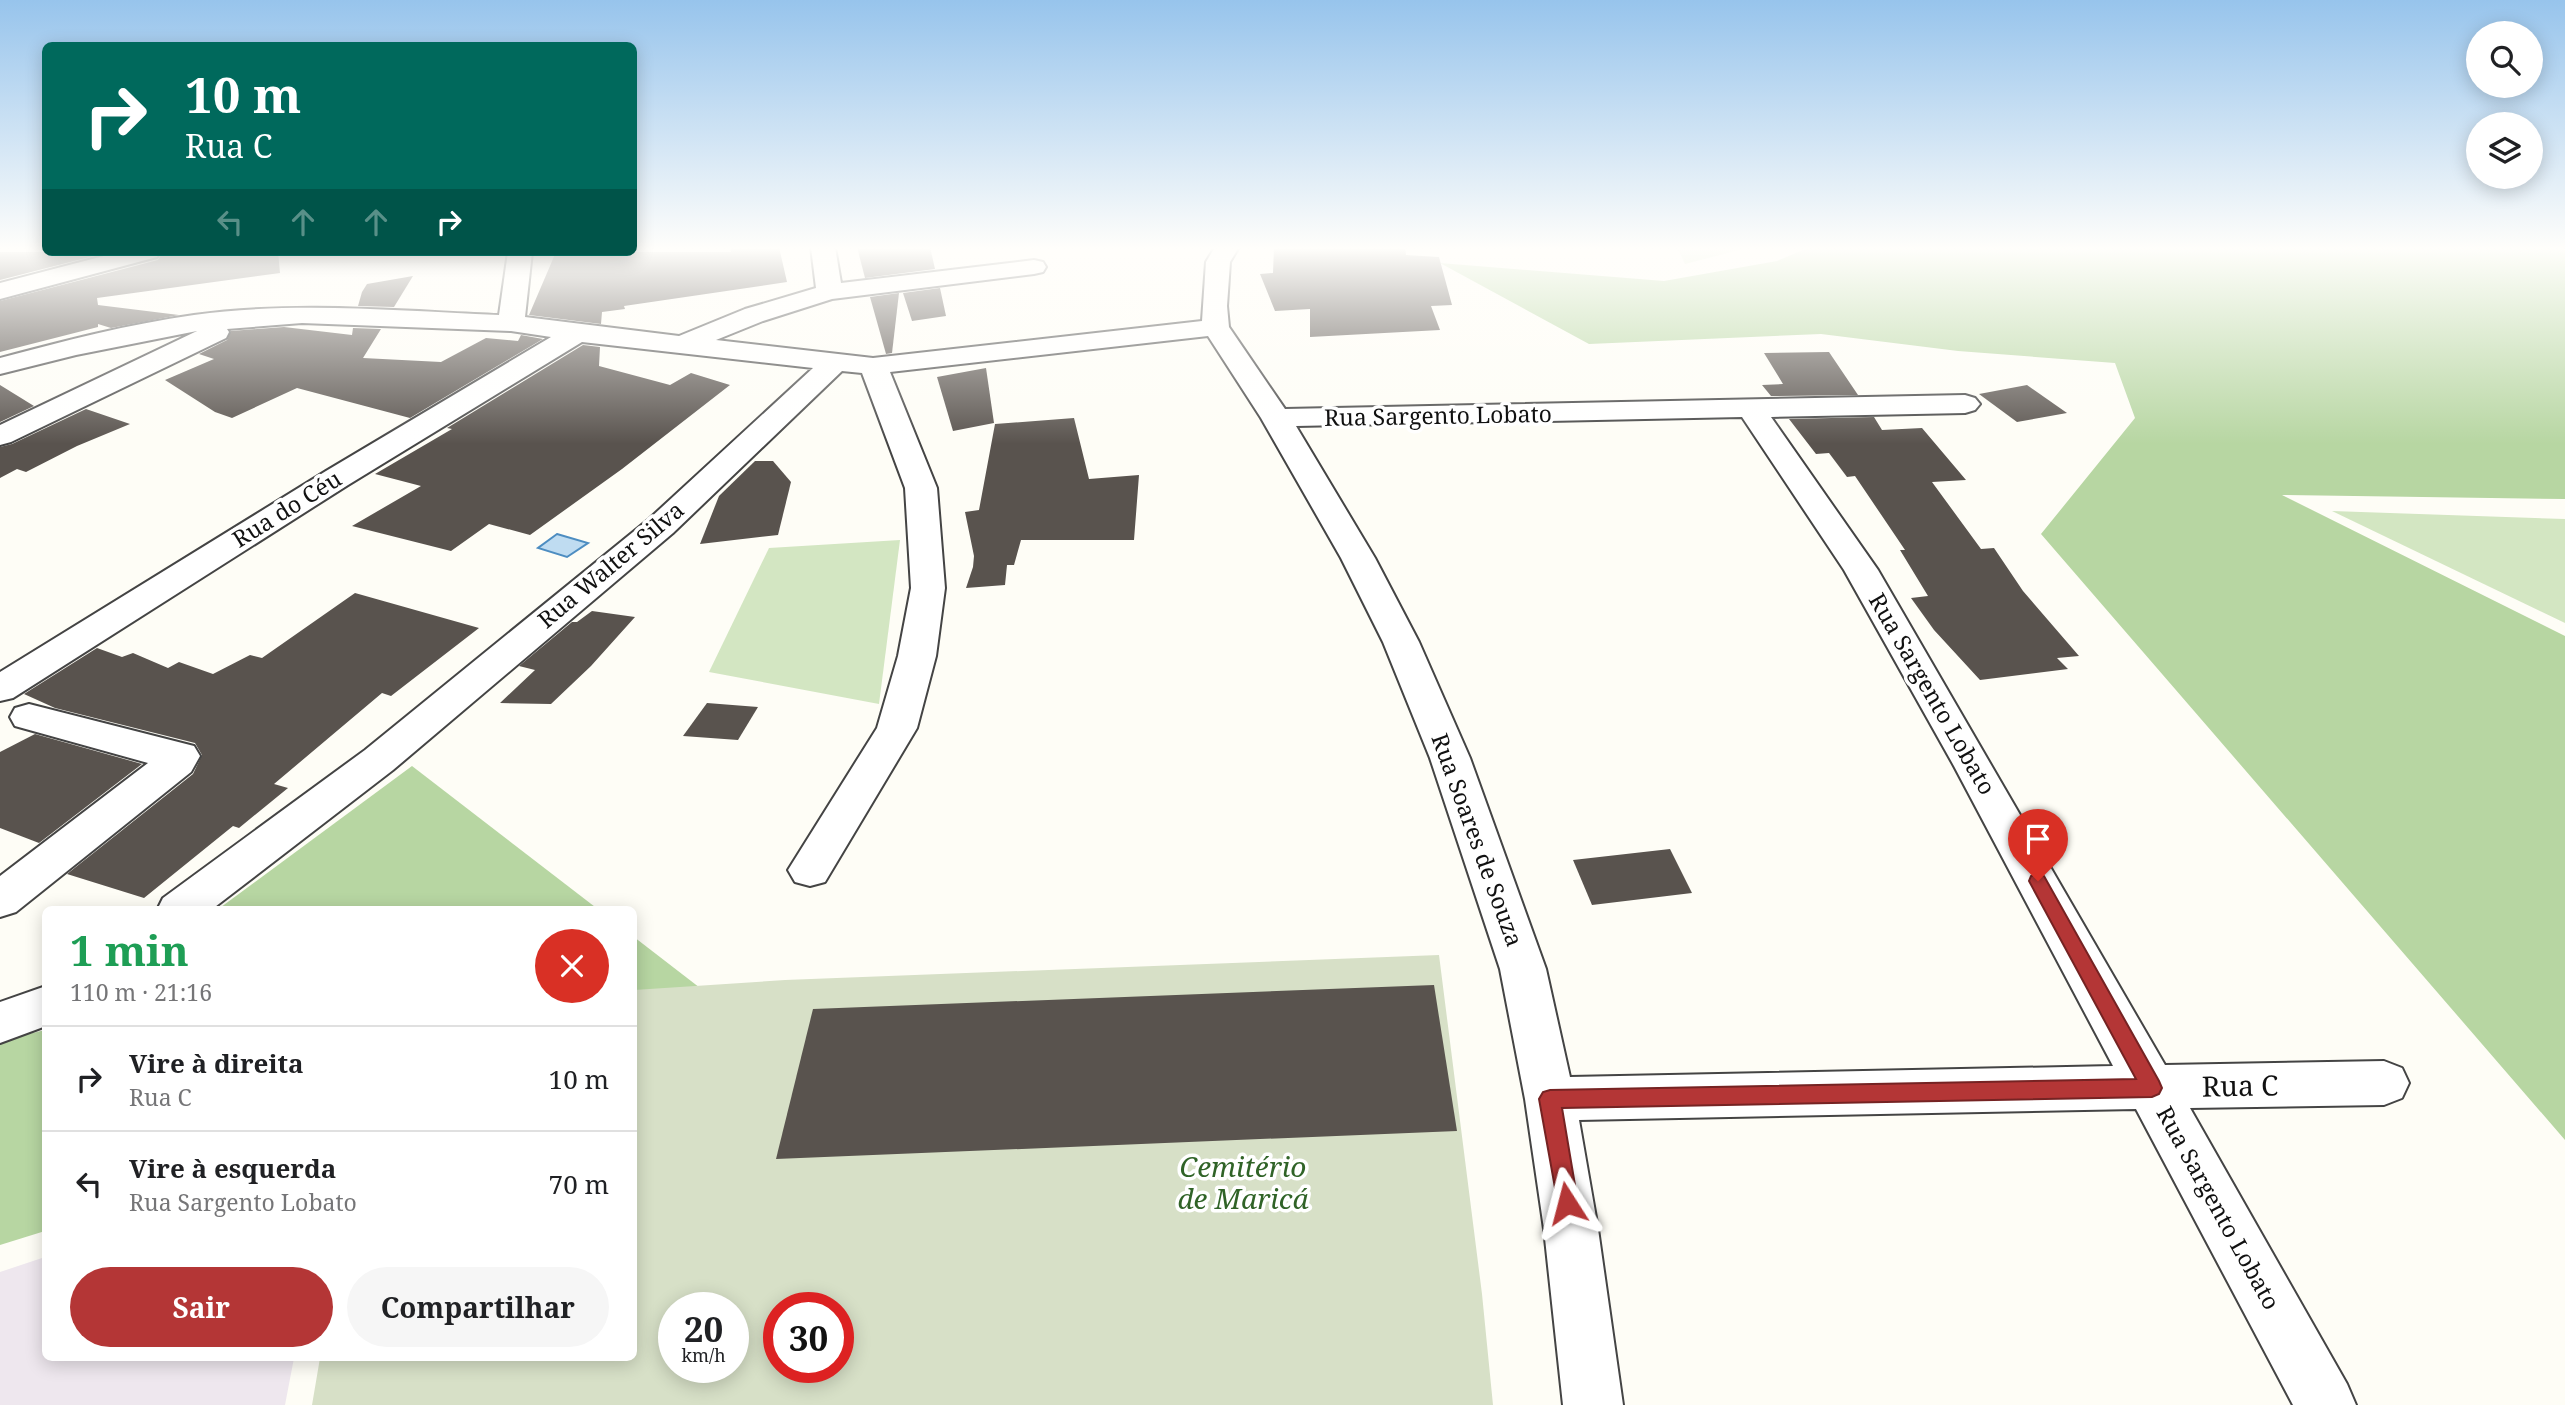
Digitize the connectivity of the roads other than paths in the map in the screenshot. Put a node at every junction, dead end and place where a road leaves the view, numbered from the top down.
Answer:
1 (512, 313) edge
2 (762, 313) edge
3 (1215, 313) edge
4 (246, 317) junction
5 (511, 323) junction
6 (1216, 327) junction
7 (577, 333) junction
8 (680, 345) junction
9 (835, 362) junction
10 (0, 366) edge
11 (873, 366) junction
12 (1965, 404) dead end
13 (1752, 410) junction
14 (1276, 418) junction
15 (0, 436) edge
16 (0, 689) edge
17 (29, 717) dead end
18 (810, 870) dead end
19 (0, 900) edge
20 (184, 906) edge
21 (42, 1007) edge
22 (0, 1023) edge
23 (2384, 1083) dead end
24 (2152, 1088) junction
25 (1550, 1099) junction
26 (1593, 1405) edge
27 (2326, 1405) edge

1 - 5 street
2 - 8 street
3 - 6 street
4 - 5 street
4 - 10 street
4 - 15 street
5 - 7 street
6 - 11 street
6 - 14 street, Rua Soares de Souza
7 - 8 street
7 - 16 street, Rua do Céu
8 - 9 street
9 - 11 street
9 - 20 street, Rua Walter Silva
11 - 18 street
12 - 13 street
13 - 14 street, Rua Sargento Lobato
13 - 24 street, Rua Sargento Lobato
14 - 25 street, Rua Soares de Souza
17 - 19 street
21 - 22 street
23 - 24 street, Rua C
24 - 25 street, Rua C
24 - 27 street, Rua Sargento Lobato
25 - 26 street, Rua Soares de Souza

